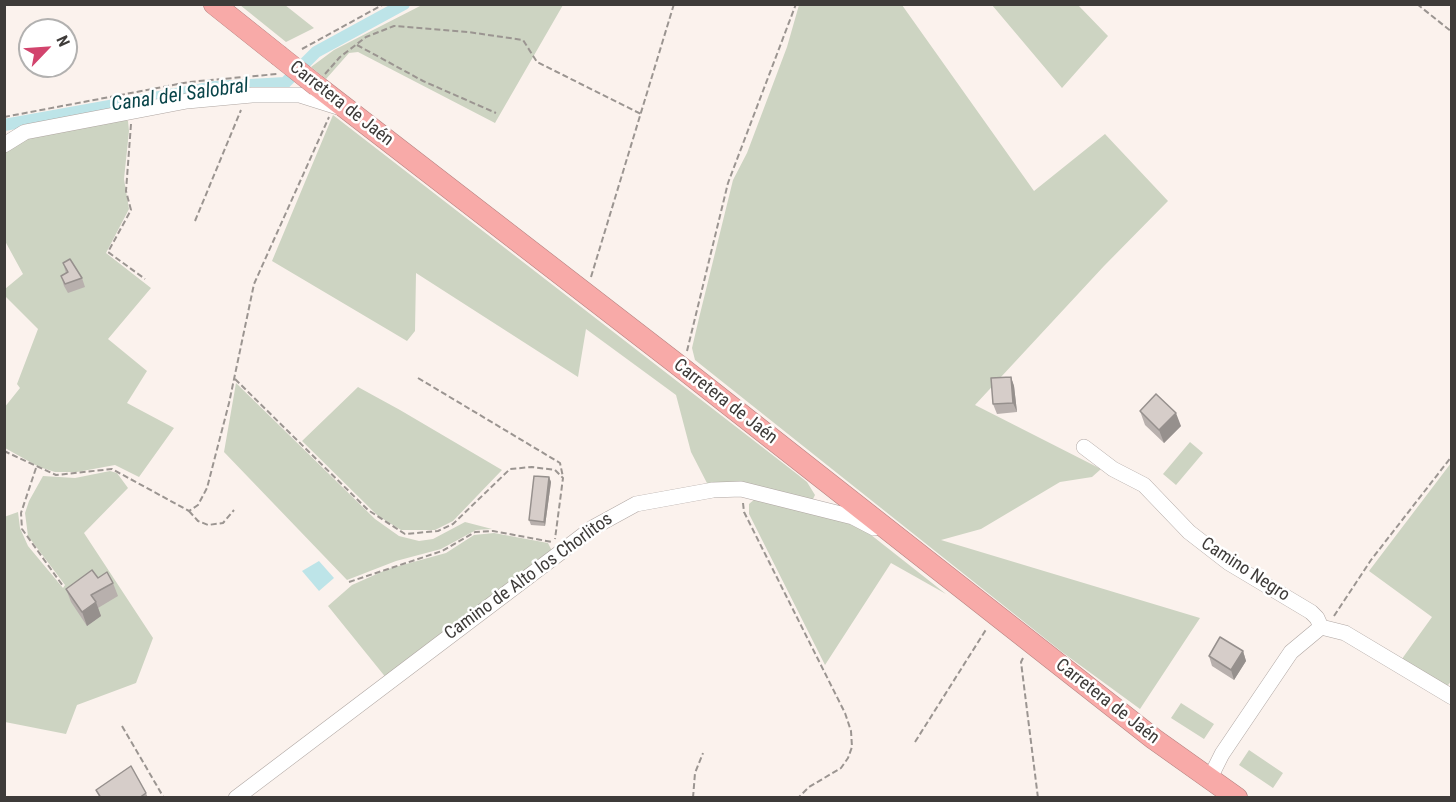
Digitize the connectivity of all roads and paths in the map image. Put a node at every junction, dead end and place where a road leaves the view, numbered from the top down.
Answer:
1 (214, 4) edge
2 (384, 4) edge
3 (674, 4) edge
4 (796, 4) edge
5 (1417, 4) edge
6 (1452, 32) edge
7 (357, 45) junction
8 (302, 49) dead end
9 (278, 65) junction
10 (317, 86) junction
11 (248, 95) junction
12 (339, 107) junction
13 (132, 113) junction
14 (496, 113) dead end
15 (641, 114) junction
16 (4, 117) edge
17 (4, 145) edge
18 (195, 221) dead end
19 (145, 279) dead end
20 (586, 294) junction
21 (682, 368) junction
22 (234, 378) junction
23 (418, 378) dead end
24 (1084, 447) dead end
25 (4, 451) edge
26 (1452, 456) edge
27 (36, 468) junction
28 (563, 478) junction
29 (741, 489) junction
30 (234, 510) dead end
31 (189, 511) junction
32 (898, 540) junction
33 (349, 582) dead end
34 (63, 586) dead end
35 (995, 615) junction
36 (1321, 627) junction
37 (1030, 643) junction
38 (1452, 697) edge
39 (122, 726) dead end
40 (915, 742) dead end
41 (704, 753) dead end
42 (1209, 780) junction
43 (799, 797) edge
44 (164, 798) edge
45 (236, 798) edge
46 (693, 798) edge
47 (1038, 798) edge
48 (1237, 798) edge

1 - 9 highway, Carretera de Jaén
2 - 8 path
3 - 15 path
4 - 21 path
5 - 6 path
7 - 10 path
7 - 14 path
7 - 15 path
9 - 10 highway, Carretera de Jaén, bridge
9 - 16 path
10 - 12 highway, Carretera de Jaén
11 - 12 street
11 - 13 street
11 - 18 path
12 - 20 highway, Carretera de Jaén
12 - 22 path
13 - 17 street
13 - 19 path
15 - 20 path
20 - 21 highway, Carretera de Jaén
21 - 32 highway, Carretera de Jaén
22 - 28 path
22 - 31 path
23 - 28 path
24 - 36 street, Camino Negro
25 - 27 path
26 - 36 path
27 - 31 path
27 - 34 path
28 - 33 path
29 - 32 street, Camino de Alto los Chorlitos
29 - 43 path
29 - 45 street, Camino de Alto los Chorlitos
30 - 31 path
32 - 35 highway, Carretera de Jaén
35 - 37 highway, Carretera de Jaén
35 - 40 path
36 - 38 street
36 - 42 street
37 - 42 highway, Carretera de Jaén
37 - 47 path
39 - 44 path
41 - 46 path
42 - 48 highway, Carretera de Jaén

